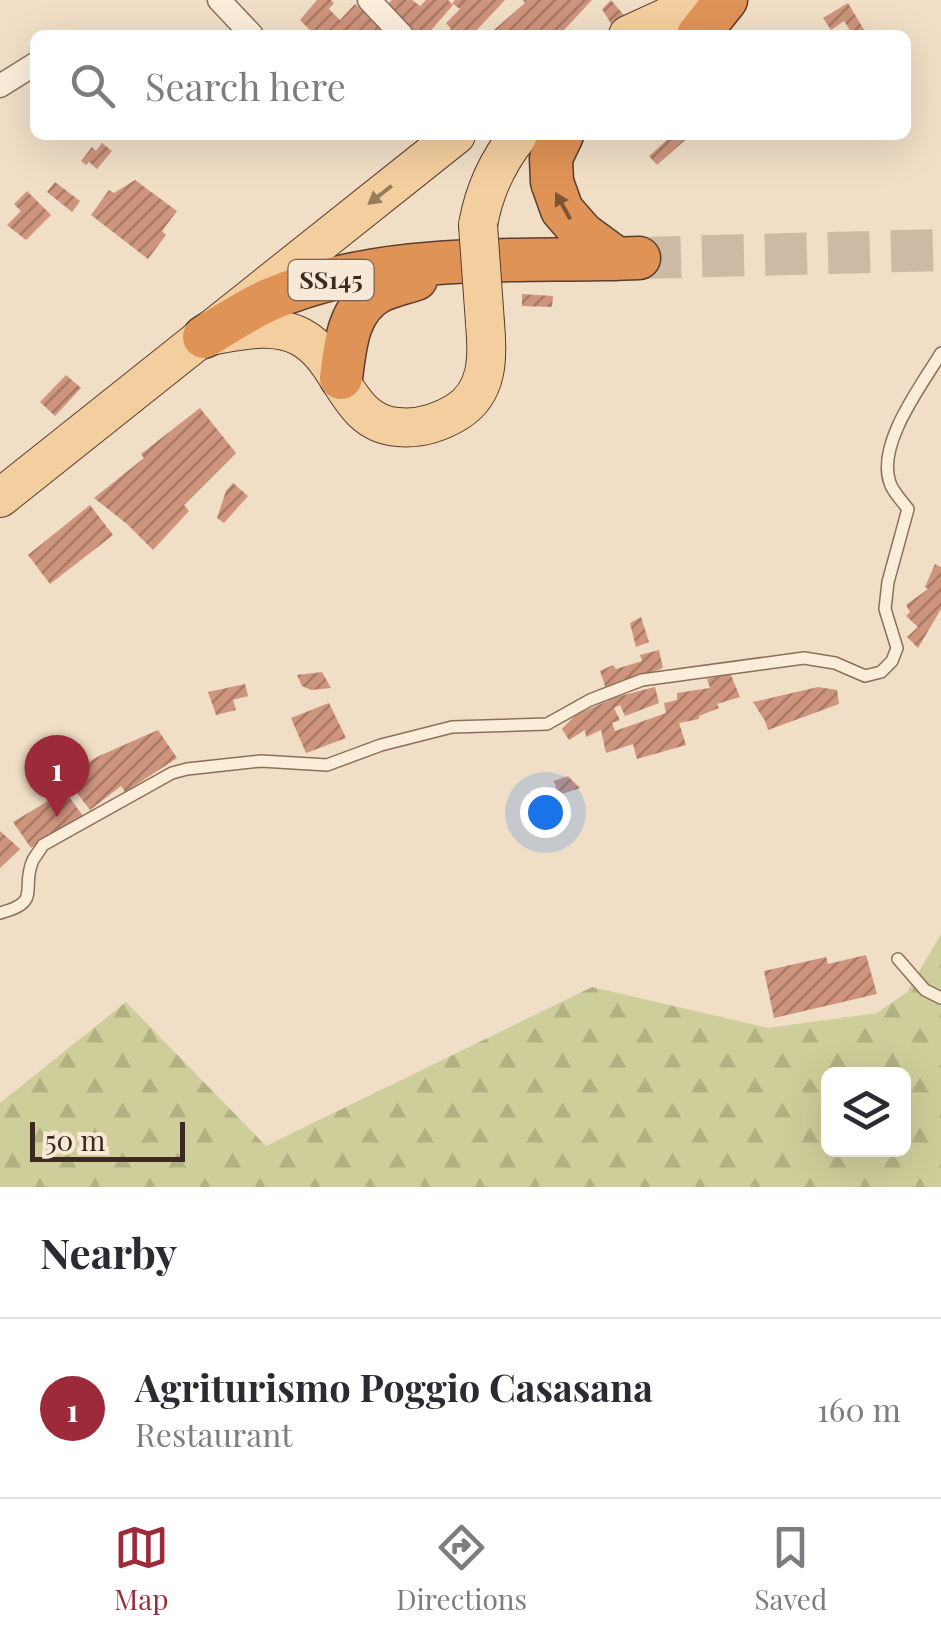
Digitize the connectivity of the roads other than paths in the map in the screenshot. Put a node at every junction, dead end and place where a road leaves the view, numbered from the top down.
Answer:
1 (219, 0) edge
2 (369, 0) edge
3 (704, 0) edge
4 (718, 0) edge
5 (726, 0) edge
6 (247, 30) edge
7 (397, 30) edge
8 (639, 30) edge
9 (675, 30) edge
10 (702, 30) edge
11 (30, 67) edge
12 (0, 86) edge
13 (450, 140) edge
14 (515, 140) edge
15 (560, 140) edge
16 (474, 243) junction
17 (204, 338) junction
18 (941, 353) edge
19 (341, 378) junction
20 (0, 498) edge
21 (0, 913) edge
22 (898, 958) dead end
23 (941, 998) edge

1 - 6 street
2 - 7 street
3 - 8 main road
4 - 9 main road
5 - 10 highway
11 - 12 street
13 -> 17 main road
14 - 16 main road
16 -> 15 highway, SS145
16 - 17 highway, SS145
16 - 19 highway
16 - 19 main road, bridge
17 - 19 main road
17 - 20 main road, SS145
18 - 21 lane
22 - 23 lane

